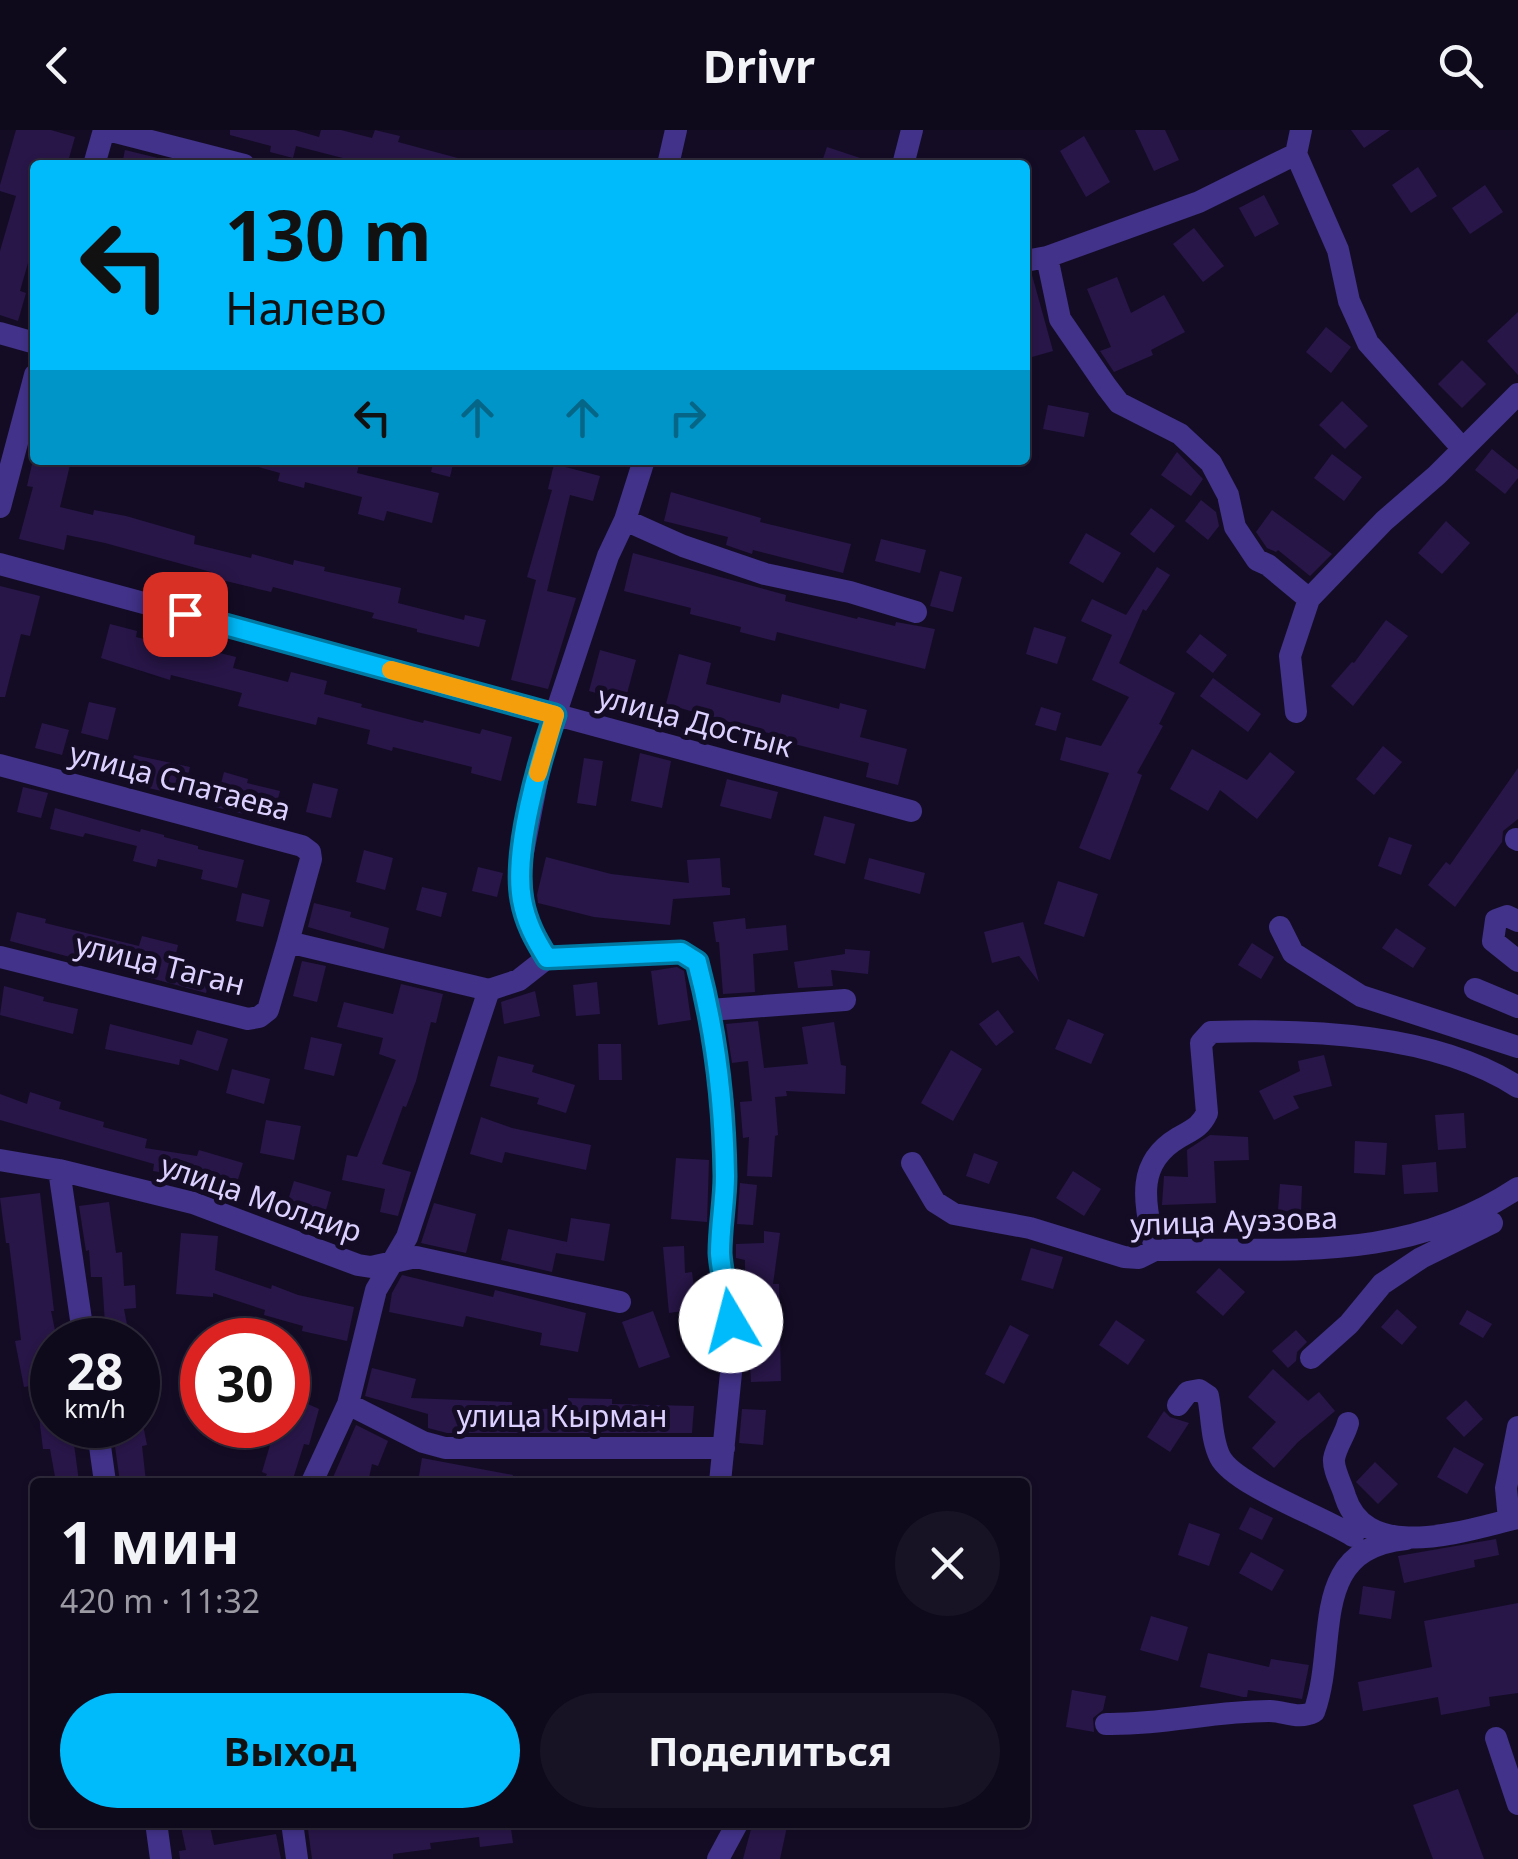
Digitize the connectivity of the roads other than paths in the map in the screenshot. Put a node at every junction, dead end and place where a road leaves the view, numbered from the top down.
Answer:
1 (106, 130) edge
2 (676, 130) edge
3 (912, 130) edge
4 (1301, 130) edge
5 (1296, 154) junction
6 (96, 160) edge
7 (224, 160) edge
8 (669, 160) edge
9 (904, 160) edge
10 (1036, 259) edge
11 (0, 334) edge
12 (30, 342) edge
13 (30, 394) edge
14 (1518, 394) edge
15 (1462, 448) junction
16 (642, 465) edge
17 (0, 507) edge
18 (625, 520) junction
19 (0, 564) edge
20 (1309, 599) junction
21 (916, 612) dead end
22 (1296, 712) dead end
23 (555, 715) junction
24 (0, 765) edge
25 (911, 811) dead end
26 (1518, 921) edge
27 (1280, 928) dead end
28 (288, 942) junction
29 (0, 956) edge
30 (547, 958) junction
31 (1518, 961) edge
32 (1476, 989) dead end
33 (489, 990) junction
34 (845, 1000) dead end
35 (1518, 1007) edge
36 (710, 1010) junction
37 (1518, 1047) edge
38 (1518, 1088) edge
39 (0, 1160) edge
40 (912, 1163) dead end
41 (58, 1170) junction
42 (1518, 1188) edge
43 (1492, 1223) dead end
44 (1155, 1250) junction
45 (391, 1261) junction
46 (620, 1302) dead end
47 (81, 1318) edge
48 (1310, 1358) dead end
49 (348, 1404) junction
50 (1178, 1405) dead end
51 (1348, 1423) dead end
52 (1518, 1427) edge
53 (100, 1448) edge
54 (724, 1448) junction
55 (104, 1478) edge
56 (314, 1478) edge
57 (720, 1478) edge
58 (1514, 1519) edge
59 (1353, 1536) dead end
60 (1406, 1539) junction
61 (1106, 1724) dead end
62 (1496, 1738) dead end
63 (1518, 1804) edge
64 (157, 1828) edge
65 (293, 1828) edge
66 (735, 1828) edge
67 (161, 1859) edge
68 (296, 1859) edge
69 (718, 1859) edge

1 - 6 street
1 - 7 street
2 - 8 street
3 - 9 street
4 - 5 street
5 - 10 street
5 - 15 street
10 - 20 street
11 - 12 street
13 - 17 street
14 - 15 street
15 - 20 street
16 - 18 street
18 - 21 street
18 - 23 street
19 - 23 street, улица Достык
20 - 22 street
23 - 25 street, улица Достык
23 - 30 street
24 - 28 street, улица Спатаева
26 - 31 street
27 - 37 street
28 - 29 street, улица Таган
28 - 33 street
30 - 33 street
30 - 36 street
32 - 35 street
33 - 45 street
34 - 36 street
36 - 54 street
38 - 44 street
39 - 41 street, улица Молдир
40 - 44 street, улица Ауэзова
41 - 45 street, улица Молдир
41 - 47 street
42 - 44 street, улица Ауэзова
43 - 48 street
45 - 46 street, улица Молдир
45 - 49 street
49 - 54 street, улица Кырман
49 - 56 street
50 - 59 street
51 - 60 street
52 - 58 street
53 - 55 street
54 - 57 street
58 - 60 street
60 - 61 street
62 - 63 street
64 - 67 street
65 - 68 street
66 - 69 street

